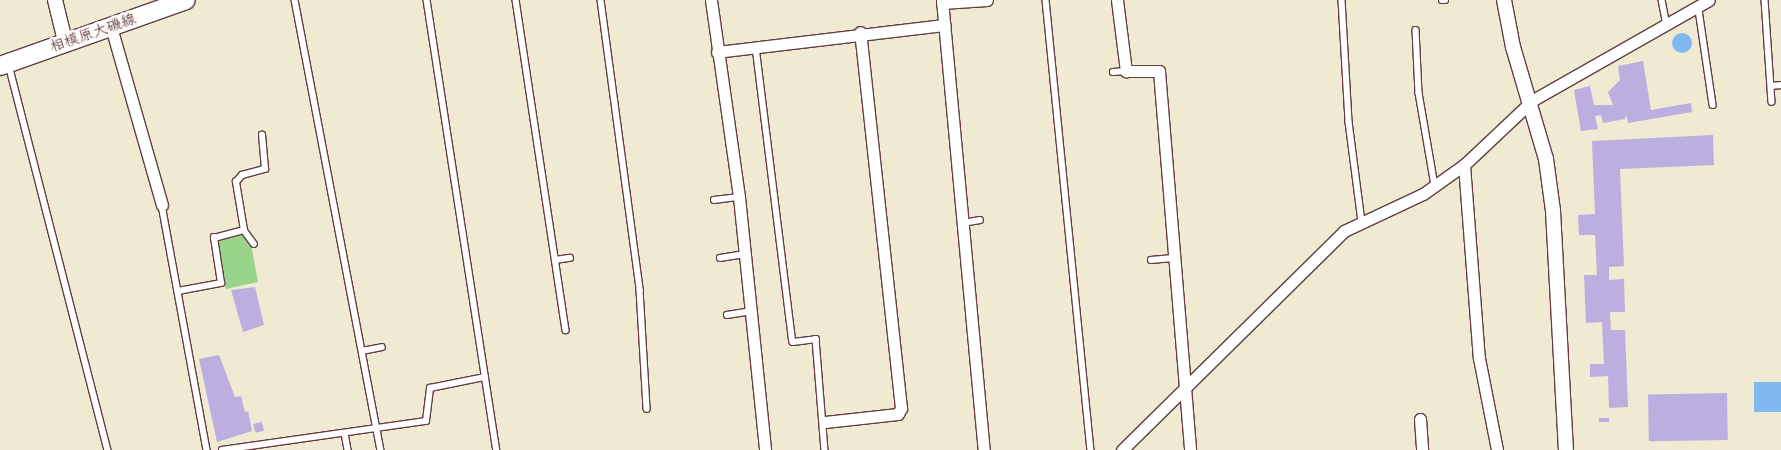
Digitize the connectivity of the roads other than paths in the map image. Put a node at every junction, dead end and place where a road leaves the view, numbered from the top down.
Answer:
1 (55, 0) edge
2 (186, 0) edge
3 (295, 0) edge
4 (427, 0) edge
5 (516, 0) edge
6 (601, 0) edge
7 (710, 0) edge
8 (986, 0) edge
9 (1046, 0) edge
10 (1117, 0) edge
11 (1342, 0) edge
12 (1504, 0) edge
13 (1662, 0) edge
14 (1709, 0) edge
15 (1765, 0) edge
16 (942, 2) edge
17 (1699, 10) junction
18 (944, 25) junction
19 (1667, 26) junction
20 (111, 27) junction
21 (1416, 30) dead end
22 (860, 32) junction
23 (65, 41) junction
24 (756, 47) junction
25 (718, 52) junction
26 (4, 64) edge
27 (1126, 71) junction
28 (1113, 72) dead end
29 (1781, 85) edge
30 (1771, 86) junction
31 (1772, 102) dead end
32 (1713, 105) dead end
33 (1529, 106) junction
34 (262, 135) dead end
35 (1464, 165) junction
36 (1435, 186) junction
37 (739, 198) junction
38 (714, 200) dead end
39 (162, 205) joint
40 (980, 220) dead end
41 (1362, 222) junction
42 (963, 223) junction
43 (244, 230) junction
44 (254, 244) dead end
45 (745, 254) junction
46 (570, 258) dead end
47 (720, 258) dead end
48 (1173, 258) junction
49 (555, 260) junction
50 (1151, 260) dead end
51 (178, 291) junction
52 (752, 311) junction
53 (727, 315) dead end
54 (566, 330) dead end
55 (382, 347) dead end
56 (362, 351) junction
57 (485, 377) junction
58 (1186, 389) junction
59 (647, 409) dead end
60 (1420, 419) dead end
61 (825, 422) junction
62 (376, 426) junction
63 (345, 433) junction
64 (255, 447) edge
65 (108, 450) edge
66 (207, 450) edge
67 (222, 450) edge
68 (348, 450) edge
69 (381, 450) edge
70 (497, 450) edge
71 (765, 450) edge
72 (825, 450) edge
73 (984, 450) edge
74 (1091, 450) edge
75 (1122, 450) edge
76 (1190, 450) edge
77 (1422, 450) edge
78 (1497, 450) edge
79 (1566, 450) edge

1 - 23 street
2 - 20 main road, 相模原大磯線
3 - 56 lane
4 - 57 lane
5 - 49 lane
6 - 59 lane
7 - 25 street
8 - 16 street
9 - 74 lane
10 - 27 street
11 - 41 lane
12 - 33 street
13 - 19 lane
14 - 17 street
15 - 30 lane
16 - 18 street
17 - 19 street
17 - 32 lane
18 - 22 street
18 - 42 street
19 - 33 street
20 - 23 main road, 相模原大磯線
20 - 39 street
21 - 36 lane
22 - 24 street
22 - 61 street
23 - 26 main road, 相模原大磯線
24 - 25 street
24 - 61 lane
25 - 37 street
26 - 65 lane
27 - 28 lane
27 - 48 street
29 - 30 lane
30 - 31 lane
33 - 35 street
33 - 79 street
34 - 43 lane
35 - 36 street
35 - 78 street
36 - 41 street
37 - 38 lane
37 - 45 street
39 - 51 lane
40 - 42 lane
41 - 58 street
42 - 73 street
43 - 44 lane
43 - 51 lane
45 - 47 lane
45 - 52 street
46 - 49 lane
48 - 50 lane
48 - 58 street
49 - 54 lane
51 - 66 lane
52 - 53 lane
52 - 71 street
55 - 56 lane
56 - 62 lane
57 - 62 lane
57 - 70 lane
58 - 75 street
58 - 76 street
60 - 77 street
61 - 72 lane
62 - 63 lane
62 - 69 lane
63 - 64 lane
63 - 68 lane
64 - 67 lane

